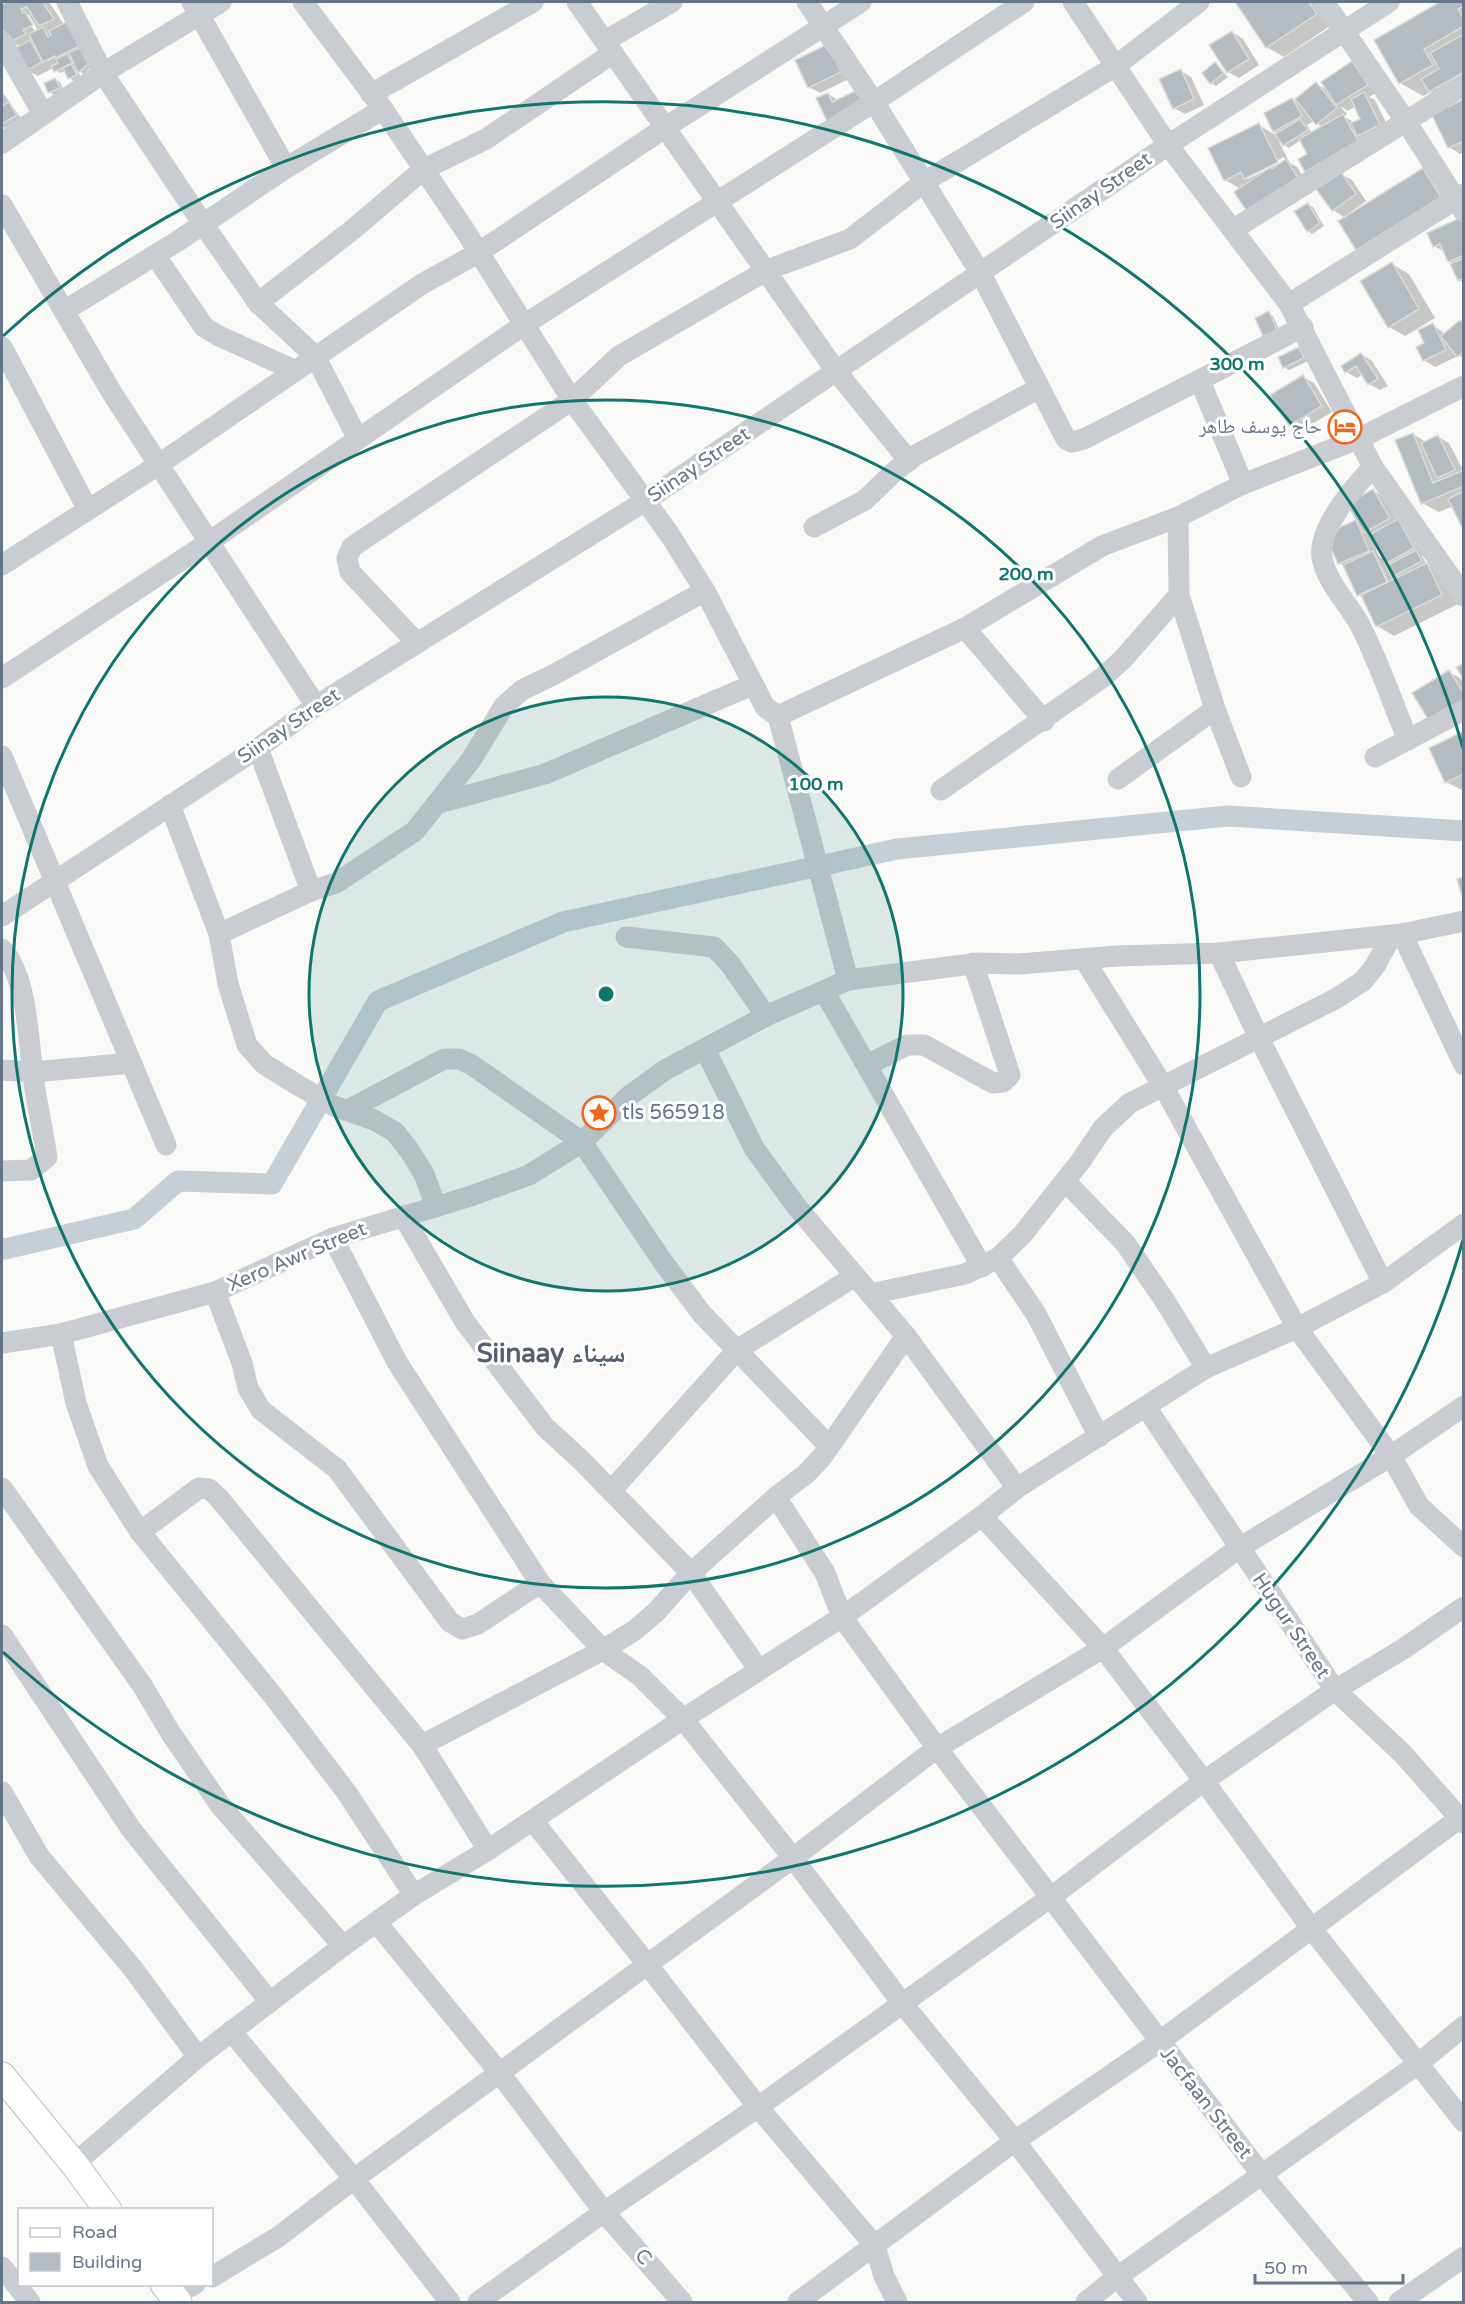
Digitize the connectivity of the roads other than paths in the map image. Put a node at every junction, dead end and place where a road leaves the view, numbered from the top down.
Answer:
1 (67, 2) edge
2 (221, 2) edge
3 (303, 2) edge
4 (533, 2) edge
5 (577, 2) edge
6 (672, 2) edge
7 (807, 2) edge
8 (861, 2) edge
9 (1024, 2) edge
10 (1073, 2) edge
11 (1199, 2) edge
12 (1324, 2) edge
13 (1389, 2) edge
14 (195, 8) edge
15 (823, 27) junction
16 (1344, 32) junction
17 (2, 42) edge
18 (609, 47) junction
19 (1114, 67) junction
20 (104, 73) junction
21 (1464, 85) edge
22 (377, 101) junction
23 (874, 102) junction
24 (43, 114) junction
25 (1405, 120) junction
26 (666, 127) junction
27 (2, 143) edge
28 (1168, 145) junction
29 (286, 168) junction
30 (424, 170) junction
31 (924, 182) junction
32 (716, 202) junction
33 (1461, 202) edge
34 (2, 205) edge
35 (203, 224) junction
36 (1234, 230) junction
37 (478, 253) junction
38 (155, 255) junction
39 (767, 270) junction
40 (981, 274) junction
41 (258, 303) junction
42 (1289, 304) junction
43 (63, 311) junction
44 (525, 324) junction
45 (1303, 327) junction
46 (2, 347) edge
47 (315, 356) junction
48 (294, 370) junction
49 (836, 371) junction
50 (1200, 381) junction
51 (1464, 386) edge
52 (1039, 388) junction
53 (572, 400) junction
54 (358, 439) junction
55 (1358, 439) junction
56 (909, 461) junction
57 (158, 465) junction
58 (1373, 467) junction
59 (1243, 484) junction
60 (645, 501) junction
61 (88, 510) junction
62 (1178, 517) junction
63 (814, 527) dead end
64 (209, 542) junction
65 (2, 565) edge
66 (705, 591) junction
67 (1179, 595) junction
68 (1464, 596) edge
69 (965, 628) junction
70 (417, 643) junction
71 (2, 678) edge
72 (752, 685) junction
73 (316, 706) junction
74 (1215, 709) junction
75 (1464, 710) edge
76 (778, 716) junction
77 (1044, 721) junction
78 (1408, 740) junction
79 (258, 748) junction
80 (2, 756) edge
81 (1375, 757) dead end
82 (1241, 777) dead end
83 (1118, 779) dead end
84 (941, 790) dead end
85 (436, 804) junction
86 (170, 805) junction
87 (56, 881) junction
88 (311, 891) junction
89 (2, 916) edge
90 (1464, 921) edge
91 (219, 934) junction
92 (1397, 935) junction
93 (626, 937) dead end
94 (2, 949) edge
95 (1219, 953) junction
96 (1084, 959) junction
97 (973, 963) junction
98 (848, 980) junction
99 (824, 990) junction
100 (766, 1017) junction
101 (1259, 1038) junction
102 (705, 1049) junction
103 (1461, 1055) edge
104 (132, 1063) junction
105 (867, 1065) junction
106 (2, 1070) edge
107 (33, 1072) junction
108 (1163, 1086) junction
109 (341, 1108) junction
110 (582, 1142) junction
111 (166, 1145) dead end
112 (2, 1171) edge
113 (1065, 1180) junction
114 (436, 1207) junction
115 (403, 1216) junction
116 (1460, 1233) edge
117 (333, 1238) junction
118 (990, 1263) junction
119 (855, 1276) junction
120 (1383, 1283) junction
121 (215, 1292) junction
122 (870, 1294) junction
123 (1297, 1328) junction
124 (61, 1334) junction
125 (906, 1336) junction
126 (2, 1343) edge
127 (737, 1350) junction
128 (1206, 1368) junction
129 (1464, 1406) edge
130 (1146, 1407) junction
131 (1099, 1437) junction
132 (829, 1446) junction
133 (1391, 1456) junction
134 (2, 1488) edge
135 (1017, 1488) junction
136 (611, 1491) junction
137 (776, 1497) junction
138 (982, 1516) junction
139 (140, 1532) junction
140 (1464, 1547) edge
141 (1239, 1548) junction
142 (691, 1573) junction
143 (540, 1583) junction
144 (1464, 1607) edge
145 (842, 1617) junction
146 (2, 1635) edge
147 (1103, 1648) junction
148 (603, 1650) junction
149 (759, 1670) junction
150 (1335, 1690) junction
151 (683, 1719) junction
152 (422, 1745) junction
153 (937, 1748) junction
154 (1204, 1781) junction
155 (2, 1792) edge
156 (1462, 1819) edge
157 (533, 1821) junction
158 (488, 1851) junction
159 (793, 1858) junction
160 (414, 1895) junction
161 (1051, 1897) junction
162 (376, 1923) junction
163 (1311, 1928) junction
164 (343, 1946) junction
165 (647, 1964) junction
166 (270, 2002) junction
167 (902, 2003) junction
168 (1464, 2026) edge
169 (231, 2031) junction
170 (1159, 2042) junction
171 (198, 2057) junction
172 (1418, 2064) junction
173 (499, 2072) junction
174 (2, 2076) edge
175 (758, 2108) junction
176 (1464, 2122) edge
177 (1015, 2141) junction
178 (74, 2164) junction
179 (1262, 2175) junction
180 (354, 2179) junction
181 (107, 2208) edge
182 (604, 2212) junction
183 (875, 2246) junction
184 (1464, 2257) edge
185 (2, 2267) edge
186 (213, 2276) edge
187 (1117, 2277) junction
188 (30, 2302) edge
189 (450, 2302) edge
190 (478, 2302) edge
191 (682, 2302) edge
192 (798, 2302) edge
193 (897, 2302) edge
194 (1086, 2302) edge
195 (1137, 2302) edge
196 (1368, 2302) edge
197 (1399, 2302) edge

1 - 20 street
2 - 14 street
3 - 22 street
4 - 22 street
5 - 18 street
6 - 18 street
7 - 15 street
8 - 15 street
9 - 23 street
10 - 19 street
11 - 19 street
12 - 16 street
13 - 16 street, Siinay Street
14 - 20 street
14 - 29 street
15 - 23 street
15 - 26 street
16 - 25 street
16 - 28 street, Siinay Street
17 - 24 street
18 - 26 street
18 - 30 street
19 - 28 street
19 - 31 street
20 - 24 street
20 - 35 street
21 - 25 street
22 - 29 street
22 - 30 street
23 - 31 street
23 - 32 street
24 - 27 street
25 - 33 street
25 - 36 street
26 - 32 street
26 - 37 street
28 - 36 street
28 - 40 street, Siinay Street
29 - 35 street
30 - 37 street
30 - 41 street
31 - 39 street
31 - 40 street
32 - 39 street
32 - 44 street
33 - 42 street
34 - 43 street
35 - 38 street
35 - 41 street
36 - 42 street
37 - 44 street
37 - 47 street
38 - 43 street
38 - 48 street
39 - 49 street
39 - 53 street
40 - 49 street, Siinay Street
40 - 52 street
41 - 47 street
42 - 45 street
43 - 57 street
44 - 53 street
44 - 54 street
45 - 50 street
45 - 55 street
46 - 61 street
47 - 48 street
47 - 54 street
48 - 57 street
49 - 56 street
49 - 60 street, Siinay Street
50 - 52 street
50 - 59 street
51 - 55 street
52 - 56 street
53 - 60 street
53 - 70 street
54 - 64 street
55 - 58 street
55 - 59 street
56 - 63 street
57 - 61 street
57 - 64 street
58 - 68 street
58 - 78 street
59 - 62 street
60 - 66 street
60 - 70 street, Siinay Street
61 - 65 street
62 - 67 street
62 - 69 street
64 - 71 street
64 - 73 street
66 - 72 street
66 - 85 street
67 - 74 street
67 - 77 street
69 - 76 street
69 - 77 street
70 - 73 street, Siinay Street
72 - 76 street
72 - 85 street
73 - 79 street, Siinay Street
74 - 82 street
74 - 83 street
75 - 78 street
76 - 98 street
77 - 84 street
78 - 81 street
79 - 86 street, Siinay Street
79 - 88 street
80 - 87 street
85 - 88 street
86 - 87 street, Siinay Street
86 - 91 street
87 - 89 street, Siinay Street
87 - 104 street
88 - 91 street
90 - 92 street, Xero Awr Street
91 - 109 street
92 - 95 street, Xero Awr Street
92 - 101 street
92 - 103 street
93 - 100 street
94 - 107 street
95 - 96 street, Xero Awr Street
95 - 101 street
96 - 97 street, Xero Awr Street
96 - 108 street
97 - 98 street, Xero Awr Street
97 - 105 street
98 - 99 street, Xero Awr Street
99 - 100 street, Xero Awr Street
99 - 105 street
100 - 102 street, Xero Awr Street
101 - 108 street
101 - 120 street
102 - 110 street, Xero Awr Street
102 - 119 street
104 - 107 street
104 - 111 street
105 - 118 street
106 - 107 street
107 - 112 street
108 - 113 street
108 - 123 street
109 - 110 street
109 - 114 street
110 - 114 street, Xero Awr Street
110 - 127 street
113 - 118 street
113 - 128 street
114 - 115 street, Xero Awr Street
115 - 117 street, Xero Awr Street
115 - 136 street
116 - 120 street
117 - 121 street, Xero Awr Street
117 - 143 street
118 - 122 street
118 - 131 street
119 - 122 street
119 - 127 street
120 - 123 street
121 - 124 street, Xero Awr Street
121 - 143 street
122 - 125 street
123 - 128 street
123 - 133 street
124 - 126 street, Xero Awr Street
124 - 139 street
125 - 132 street
125 - 135 street
127 - 132 street
127 - 136 street
128 - 130 street
129 - 133 street
130 - 131 street
130 - 141 street, Hugur Street
131 - 135 street
132 - 137 street
133 - 140 street
133 - 141 street
134 - 164 street
135 - 138 street
136 - 142 street
137 - 142 street
137 - 145 street, Jacfaan Street
138 - 145 street
138 - 147 street
139 - 152 street
139 - 160 street
141 - 147 street
141 - 150 street, Hugur Street
142 - 148 street
142 - 149 street
143 - 148 street
144 - 150 street
145 - 149 street
145 - 153 street, Jacfaan Street
146 - 166 street
147 - 153 street
147 - 154 street
148 - 151 street
148 - 152 street
149 - 151 street
150 - 154 street
150 - 156 street, Hugur Street
151 - 157 street
151 - 159 street
152 - 158 street
153 - 159 street
153 - 161 street, Jacfaan Street
154 - 161 street
154 - 163 street
155 - 171 street
156 - 163 street
157 - 158 street
157 - 165 street
158 - 160 street
159 - 165 street
159 - 167 street
160 - 162 street
161 - 167 street
161 - 170 street, Jacfaan Street
162 - 164 street
162 - 173 street, C
163 - 170 street
163 - 172 street
164 - 166 street
165 - 173 street
165 - 175 street
166 - 169 street
167 - 175 street
167 - 177 street
168 - 172 street
169 - 171 street
169 - 180 street
170 - 177 street
170 - 179 street, Jacfaan Street
171 - 178 street
172 - 176 street
172 - 179 street
173 - 180 street
173 - 182 street, C
174 - 178 main road
175 - 182 street
175 - 183 street
177 - 183 street
177 - 187 street
178 - 181 main road
179 - 187 street
179 - 196 street, Jacfaan Street
180 - 186 street
180 - 189 street
182 - 190 street
182 - 191 street, C
183 - 192 street
183 - 193 street
184 - 197 street
185 - 188 street
187 - 194 street
187 - 195 street

